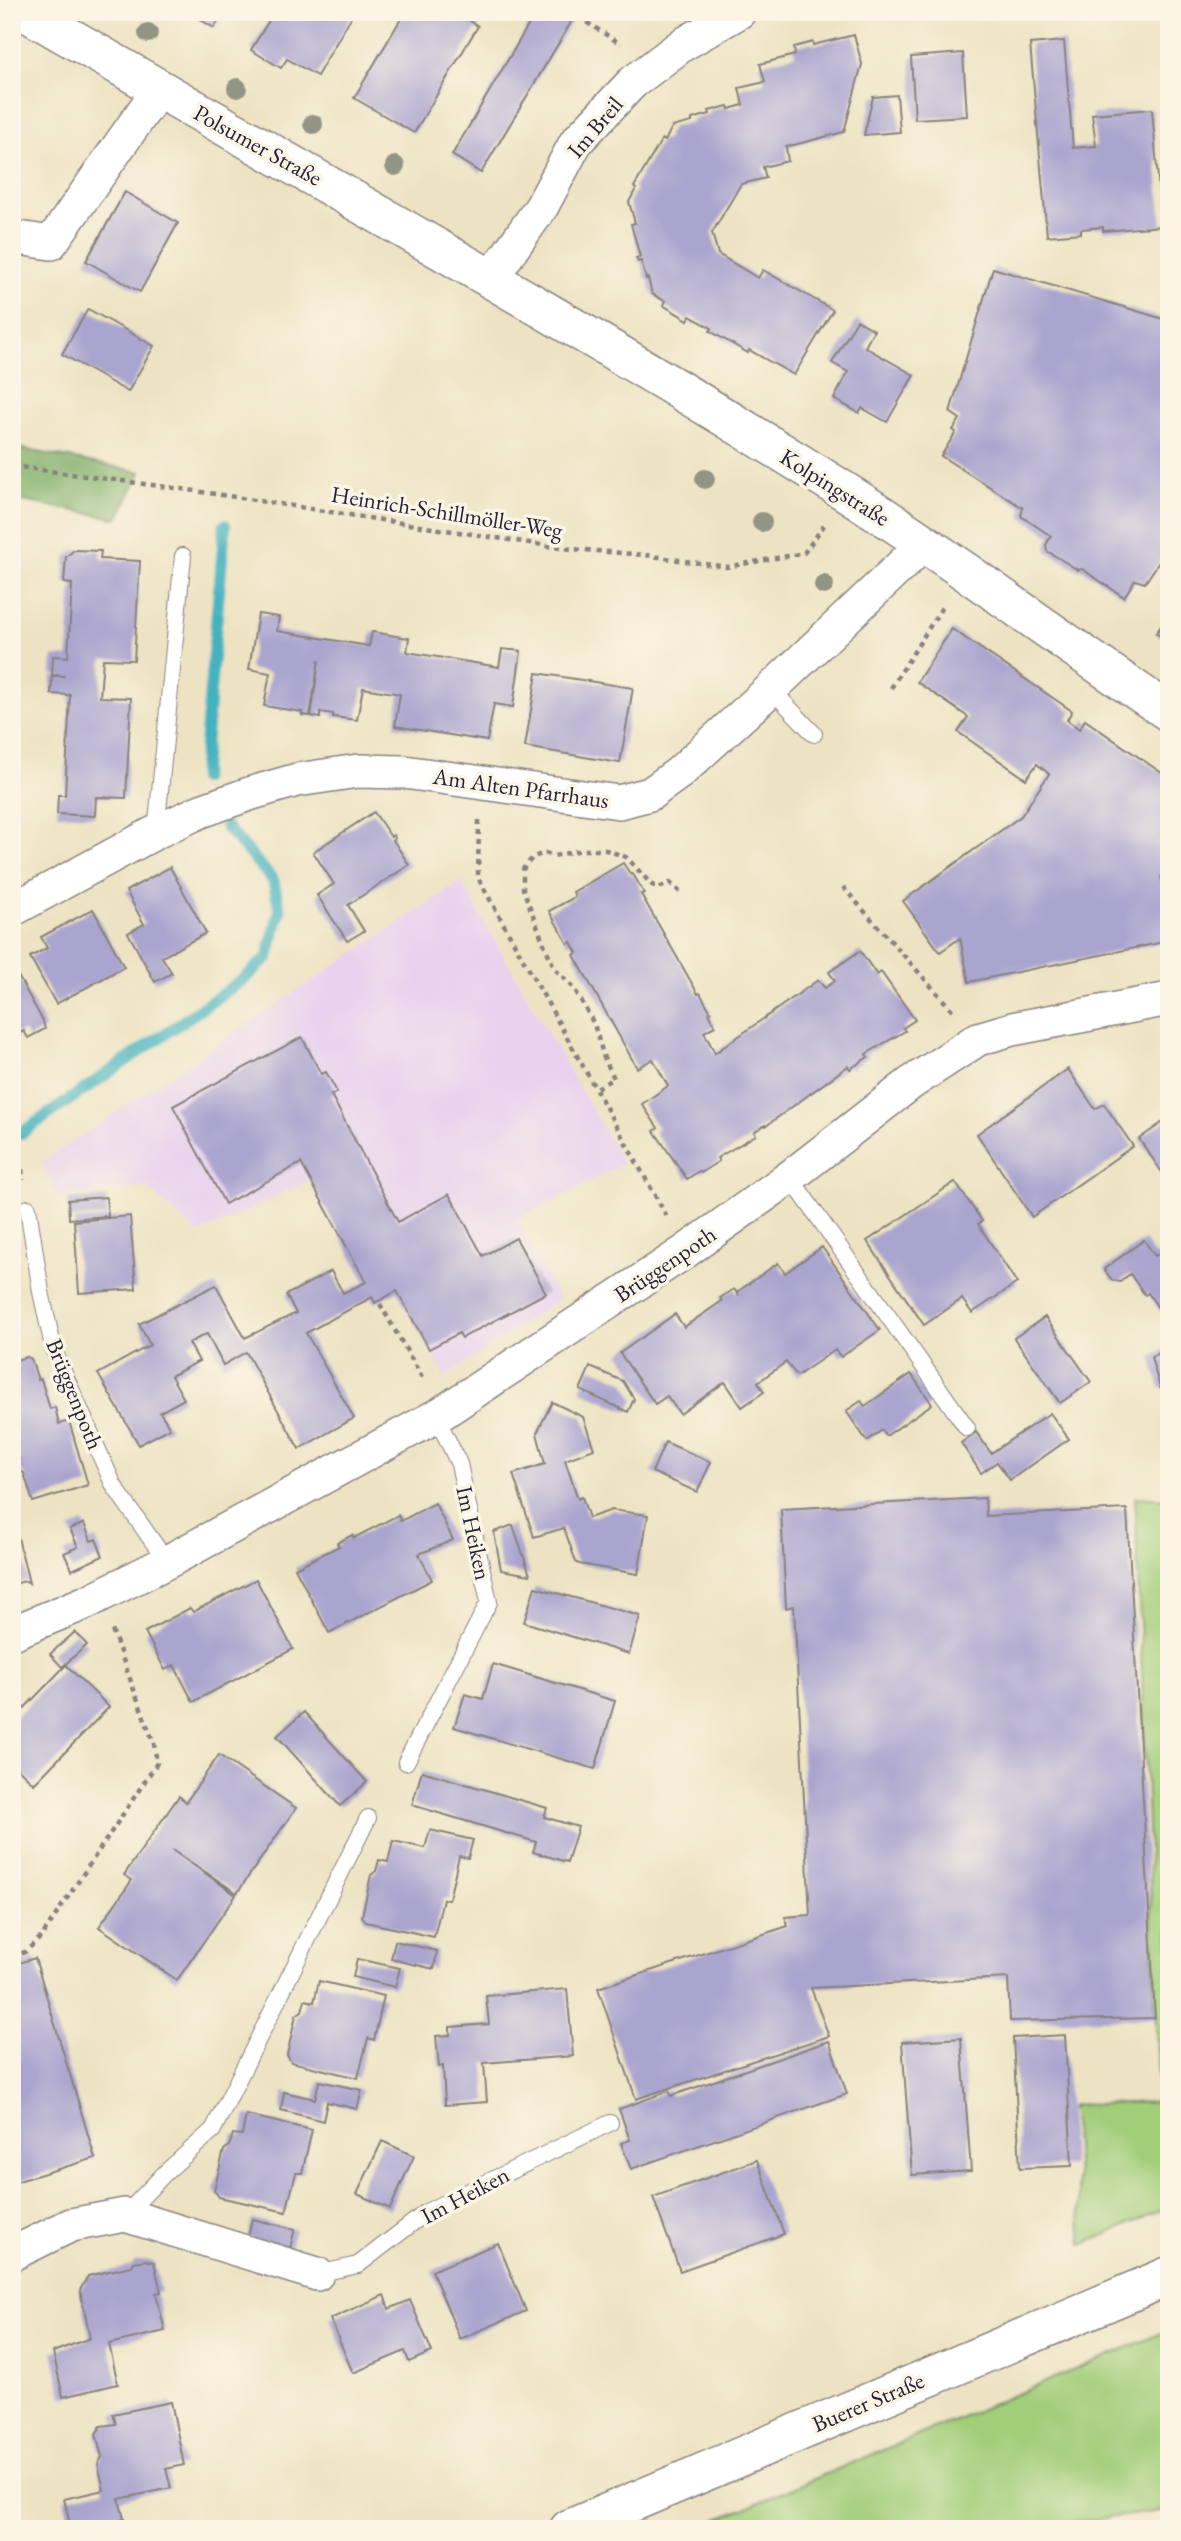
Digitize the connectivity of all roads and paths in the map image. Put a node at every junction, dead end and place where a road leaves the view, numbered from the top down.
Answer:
1 (26, 12) edge
2 (570, 12) edge
3 (729, 14) edge
4 (654, 66) junction
5 (159, 89) junction
6 (12, 237) edge
7 (490, 280) junction
8 (12, 466) edge
9 (848, 493) junction
10 (924, 544) junction
11 (183, 556) dead end
12 (965, 570) junction
13 (891, 688) dead end
14 (771, 689) junction
15 (1169, 712) edge
16 (814, 734) dead end
17 (480, 782) junction
18 (156, 832) junction
19 (843, 887) dead end
20 (680, 892) dead end
21 (12, 910) edge
22 (1169, 999) edge
23 (978, 1039) junction
24 (597, 1088) junction
25 (790, 1177) junction
26 (28, 1208) dead end
27 (686, 1251) junction
28 (380, 1304) dead end
29 (439, 1414) junction
30 (967, 1428) dead end
31 (167, 1563) junction
32 (99, 1597) junction
33 (12, 1633) edge
34 (406, 1762) dead end
35 (368, 1818) dead end
36 (12, 1956) edge
37 (610, 2123) dead end
38 (125, 2215) junction
39 (12, 2254) edge
40 (317, 2274) joint
41 (1169, 2276) edge
42 (569, 2529) edge

1 - 5 main road, Polsumer Straße
2 - 4 path
3 - 4 street, Im Breil
4 - 7 street, Im Breil
5 - 6 street
5 - 7 main road, Polsumer Straße
7 - 9 main road, Kolpingstraße
8 - 9 path, Heinrich-Schillmöller-Weg
9 - 10 main road, Kolpingstraße
10 - 12 main road, Kolpingstraße
10 - 14 street, Am Alten Pfarrhaus
11 - 18 lane
12 - 13 path
12 - 15 main road, Kolpingstraße
14 - 16 lane
14 - 17 street, Am Alten Pfarrhaus
17 - 18 street, Am Alten Pfarrhaus
17 - 24 path
18 - 21 street, Am Alten Pfarrhaus
19 - 23 path
20 - 24 path
22 - 23 street, Brüggenpoth
23 - 25 street, Brüggenpoth
24 - 27 path
25 - 27 street, Brüggenpoth
25 - 30 lane
26 - 31 lane, Brüggenpoth
27 - 29 street, Brüggenpoth
28 - 29 path
29 - 31 street, Brüggenpoth
29 - 34 lane, Im Heiken
31 - 32 street, Brüggenpoth
32 - 33 street, Brüggenpoth
32 - 36 path
35 - 38 lane
37 - 40 lane, Im Heiken
38 - 39 street, Im Heiken
38 - 40 street, Im Heiken
41 - 42 main road, Buerer Straße

